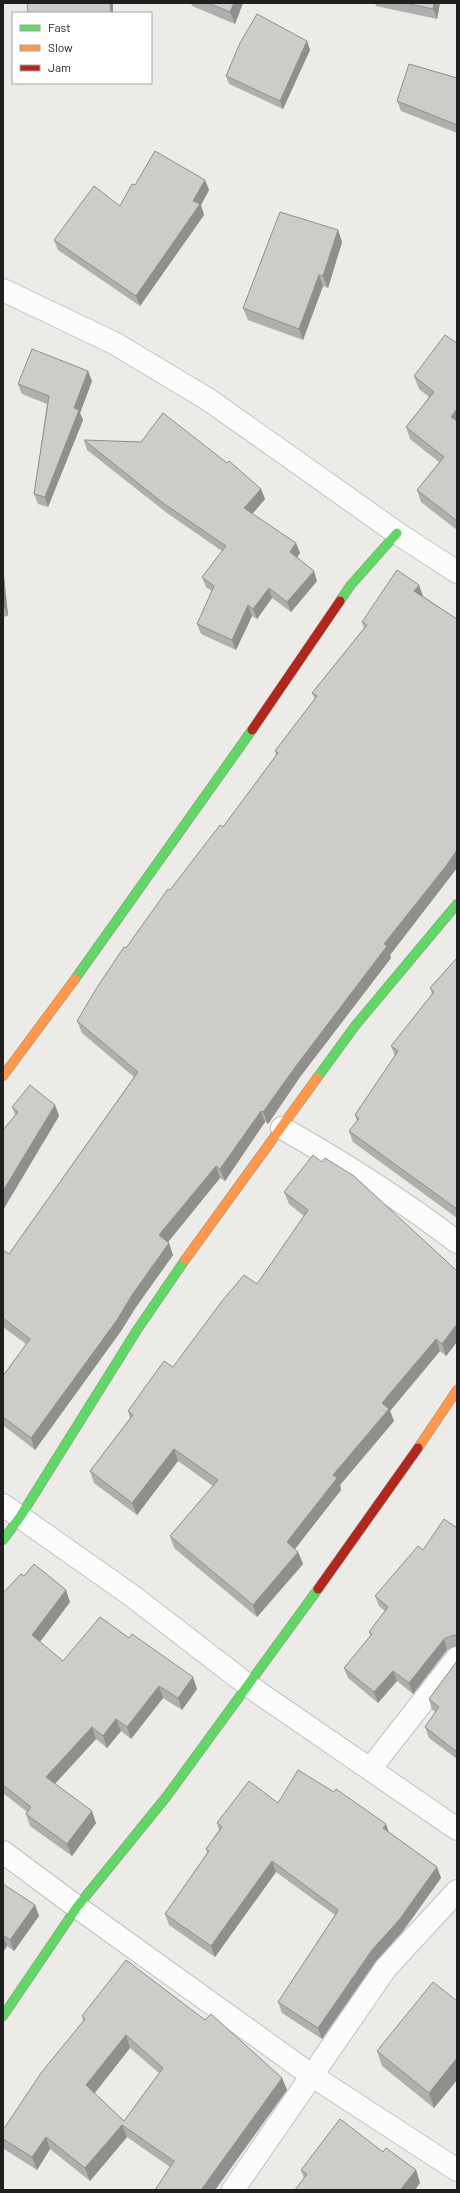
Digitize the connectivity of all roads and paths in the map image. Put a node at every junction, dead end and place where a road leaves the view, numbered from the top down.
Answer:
1 (3, 290) edge
2 (396, 533) junction
3 (457, 572) edge
4 (457, 904) edge
5 (3, 1076) edge
6 (282, 1128) junction
7 (457, 1242) edge
8 (457, 1390) edge
9 (12, 1511) edge
10 (3, 1540) edge
11 (457, 1658) edge
12 (249, 1686) junction
13 (370, 1769) junction
14 (457, 1829) edge
15 (3, 1852) edge
16 (457, 1891) edge
17 (77, 1907) junction
18 (3, 2016) edge
19 (311, 2074) junction
20 (457, 2170) edge
21 (233, 2190) edge

1 - 2 street
2 - 3 street
2 - 5 street
4 - 6 street
6 - 7 street
6 - 9 street
8 - 12 street
9 - 10 street
9 - 12 street
11 - 13 street
12 - 13 street
12 - 17 street
13 - 14 street
15 - 17 street
16 - 19 street
17 - 18 street
17 - 19 street
19 - 20 street
19 - 21 street

